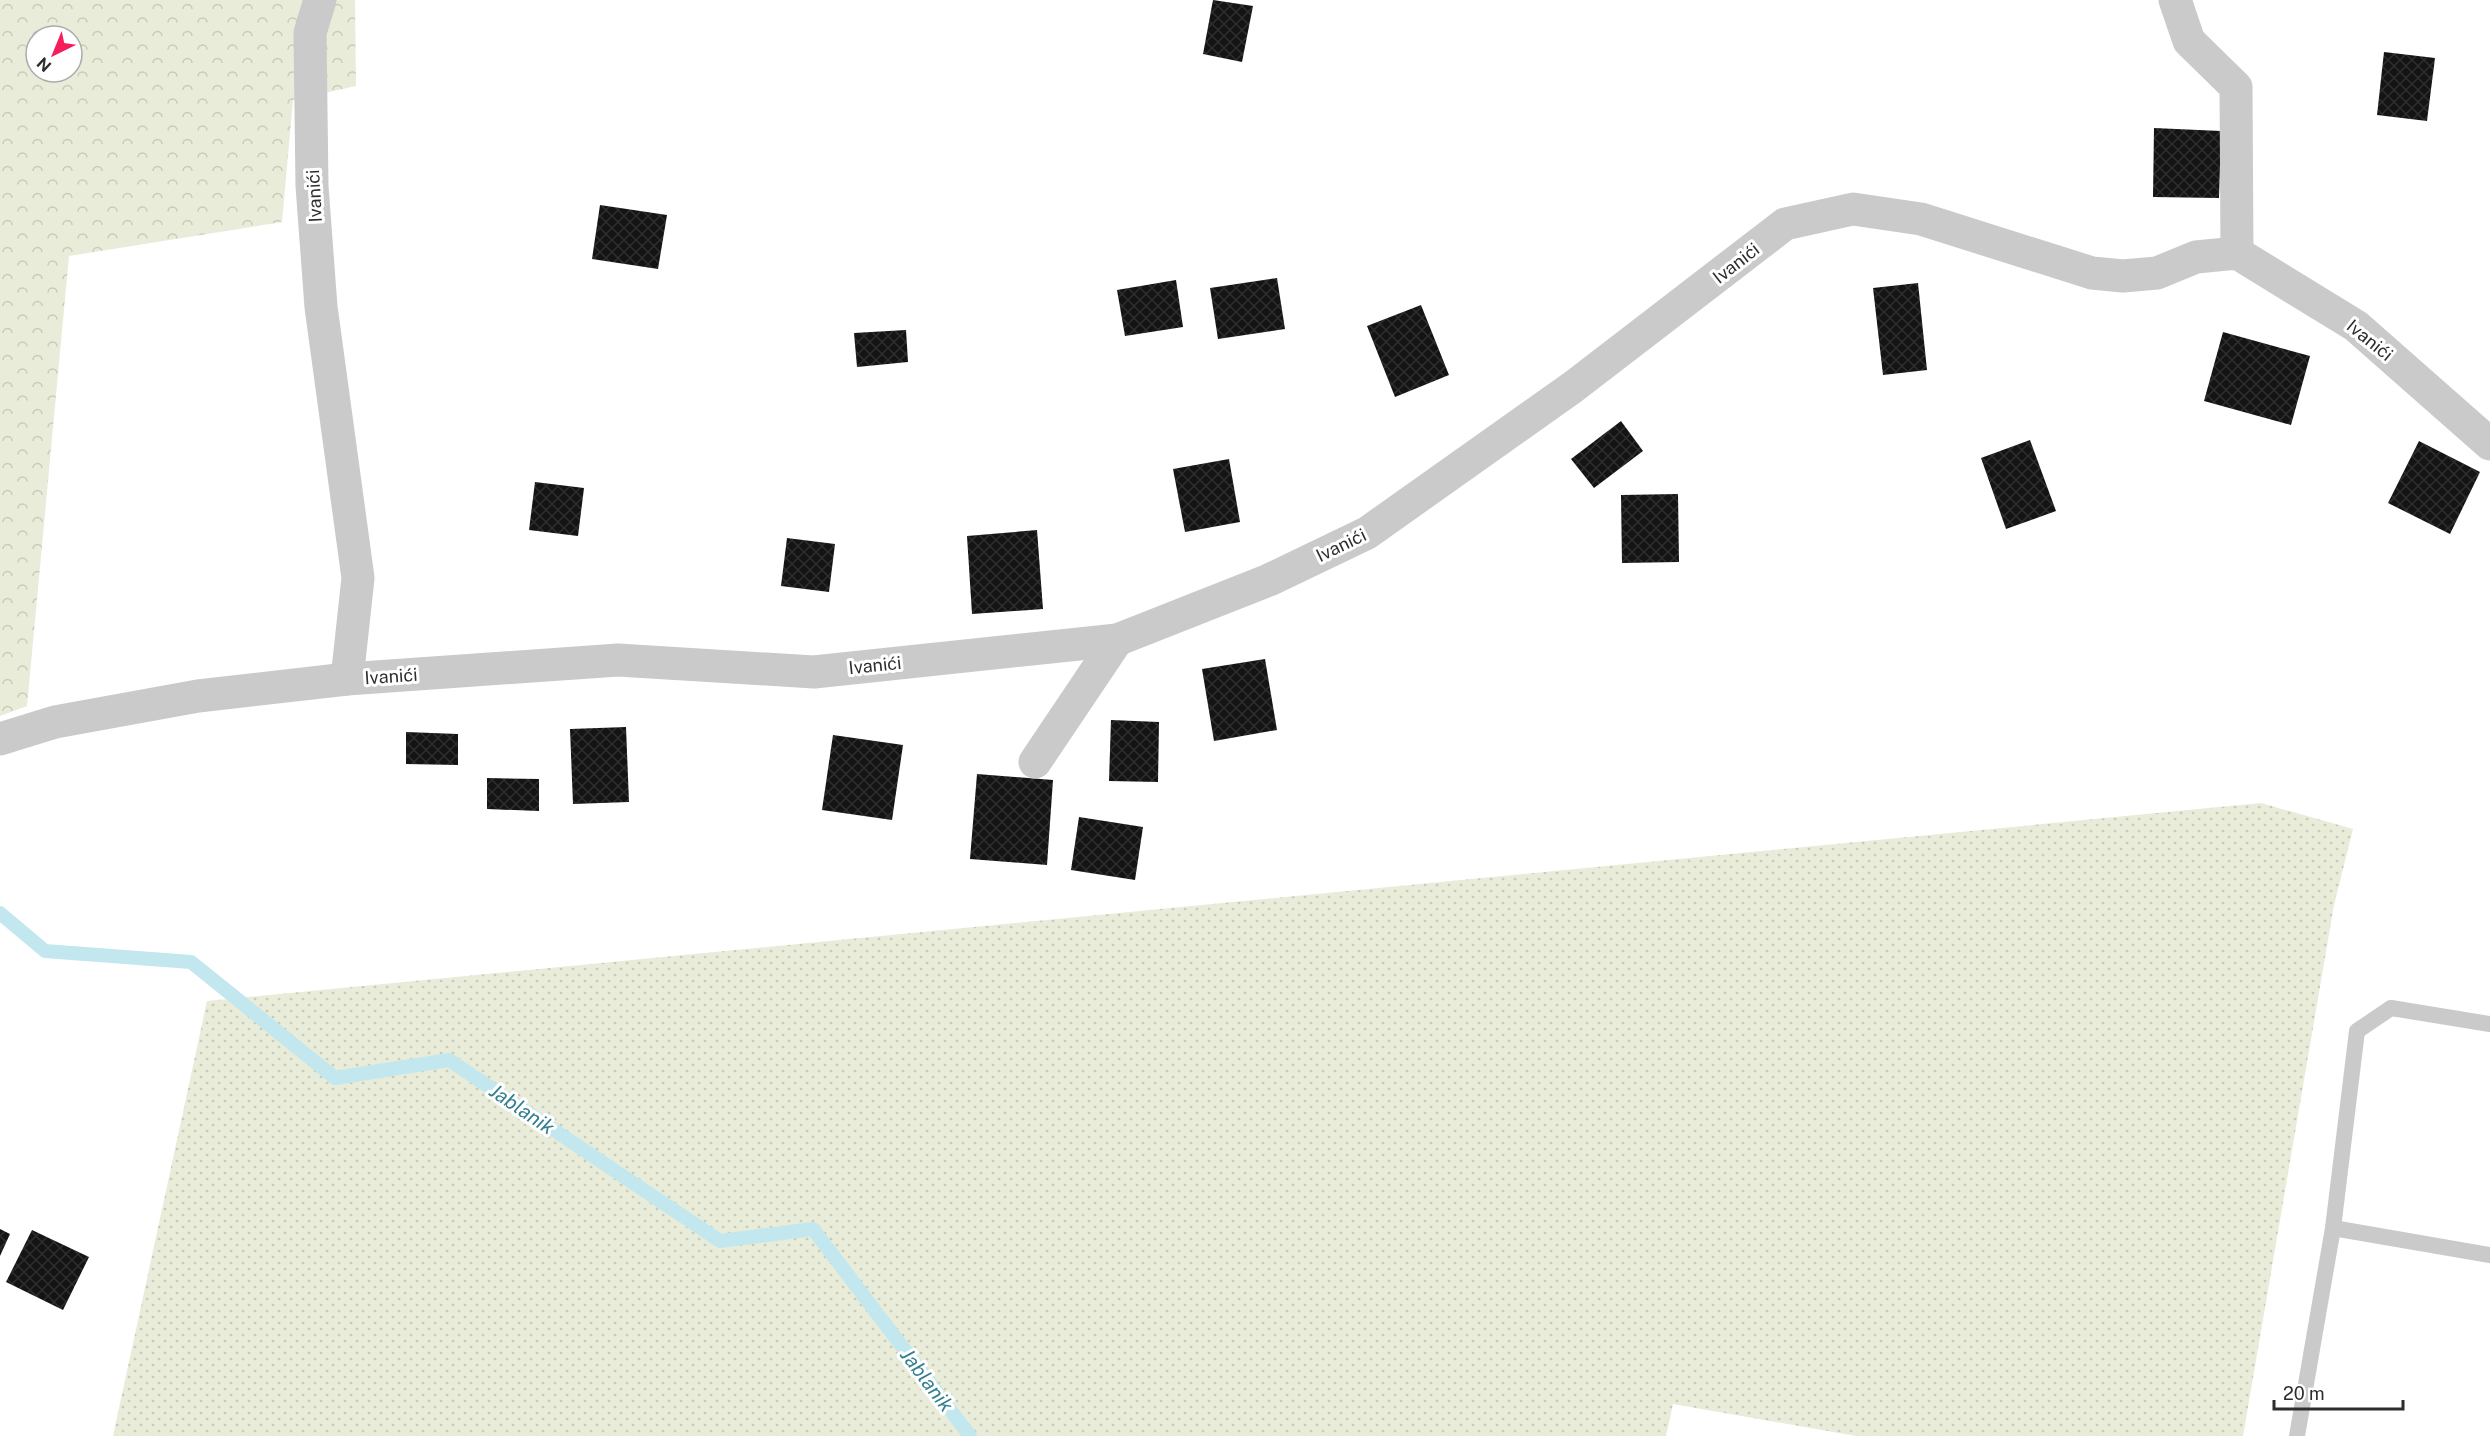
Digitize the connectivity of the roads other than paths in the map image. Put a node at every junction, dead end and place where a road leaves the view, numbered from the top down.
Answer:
1 (320, 0) edge
2 (2175, 0) edge
3 (2237, 253) junction
4 (2490, 444) edge
5 (1117, 640) junction
6 (347, 679) junction
7 (0, 739) edge
8 (1035, 762) dead end
9 (2490, 1024) edge
10 (2333, 1228) junction
11 (2490, 1255) edge
12 (2296, 1436) edge

1 - 6 street, Ivanići
2 - 3 street
3 - 4 street, Ivanići
3 - 5 street, Ivanići
5 - 6 street, Ivanići
5 - 8 street
6 - 7 street, Ivanići
9 - 10 lane
10 - 11 lane
10 - 12 lane

